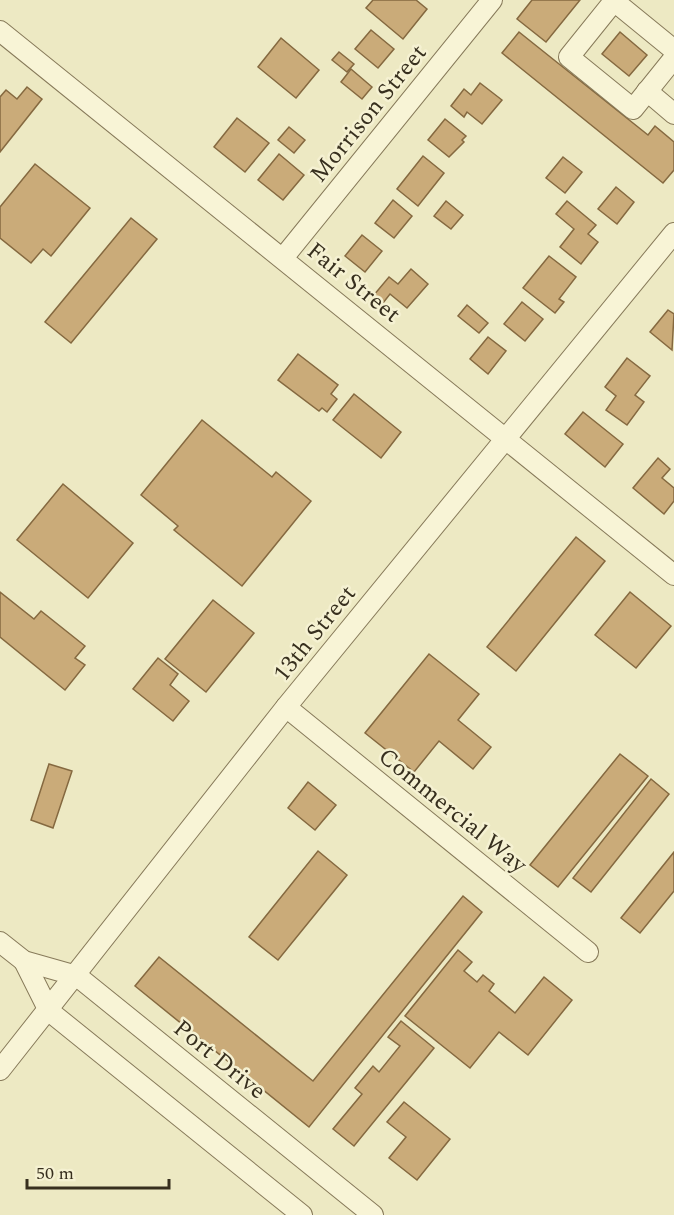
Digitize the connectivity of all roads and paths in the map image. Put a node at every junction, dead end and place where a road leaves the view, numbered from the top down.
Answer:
1 (492, 0) edge
2 (0, 30) edge
3 (674, 50) edge
4 (674, 58) edge
5 (647, 91) junction
6 (674, 114) edge
7 (674, 232) edge
8 (283, 258) junction
9 (506, 438) junction
10 (674, 575) edge
11 (286, 707) junction
12 (0, 942) edge
13 (588, 952) dead end
14 (24, 962) junction
15 (76, 976) junction
16 (49, 1011) junction
17 (0, 1071) edge
18 (302, 1215) edge
19 (373, 1215) edge

1 - 8 street, Morrison Street
2 - 8 street, Fair Street
3 - 5 street
4 - 5 street
5 - 6 street
7 - 9 street, 13th Street
8 - 9 street, Fair Street
9 - 10 street, Fair Street
9 - 11 street, 13th Street
11 - 13 street, Commercial Way
11 - 15 street, 13th Street
12 - 14 street, Port Drive
14 - 15 street, Port Drive
14 - 16 street, Port Drive
15 - 16 street, 13th Street
15 - 19 street, Port Drive
16 - 17 street, 13th Street
16 - 18 street, Port Drive

